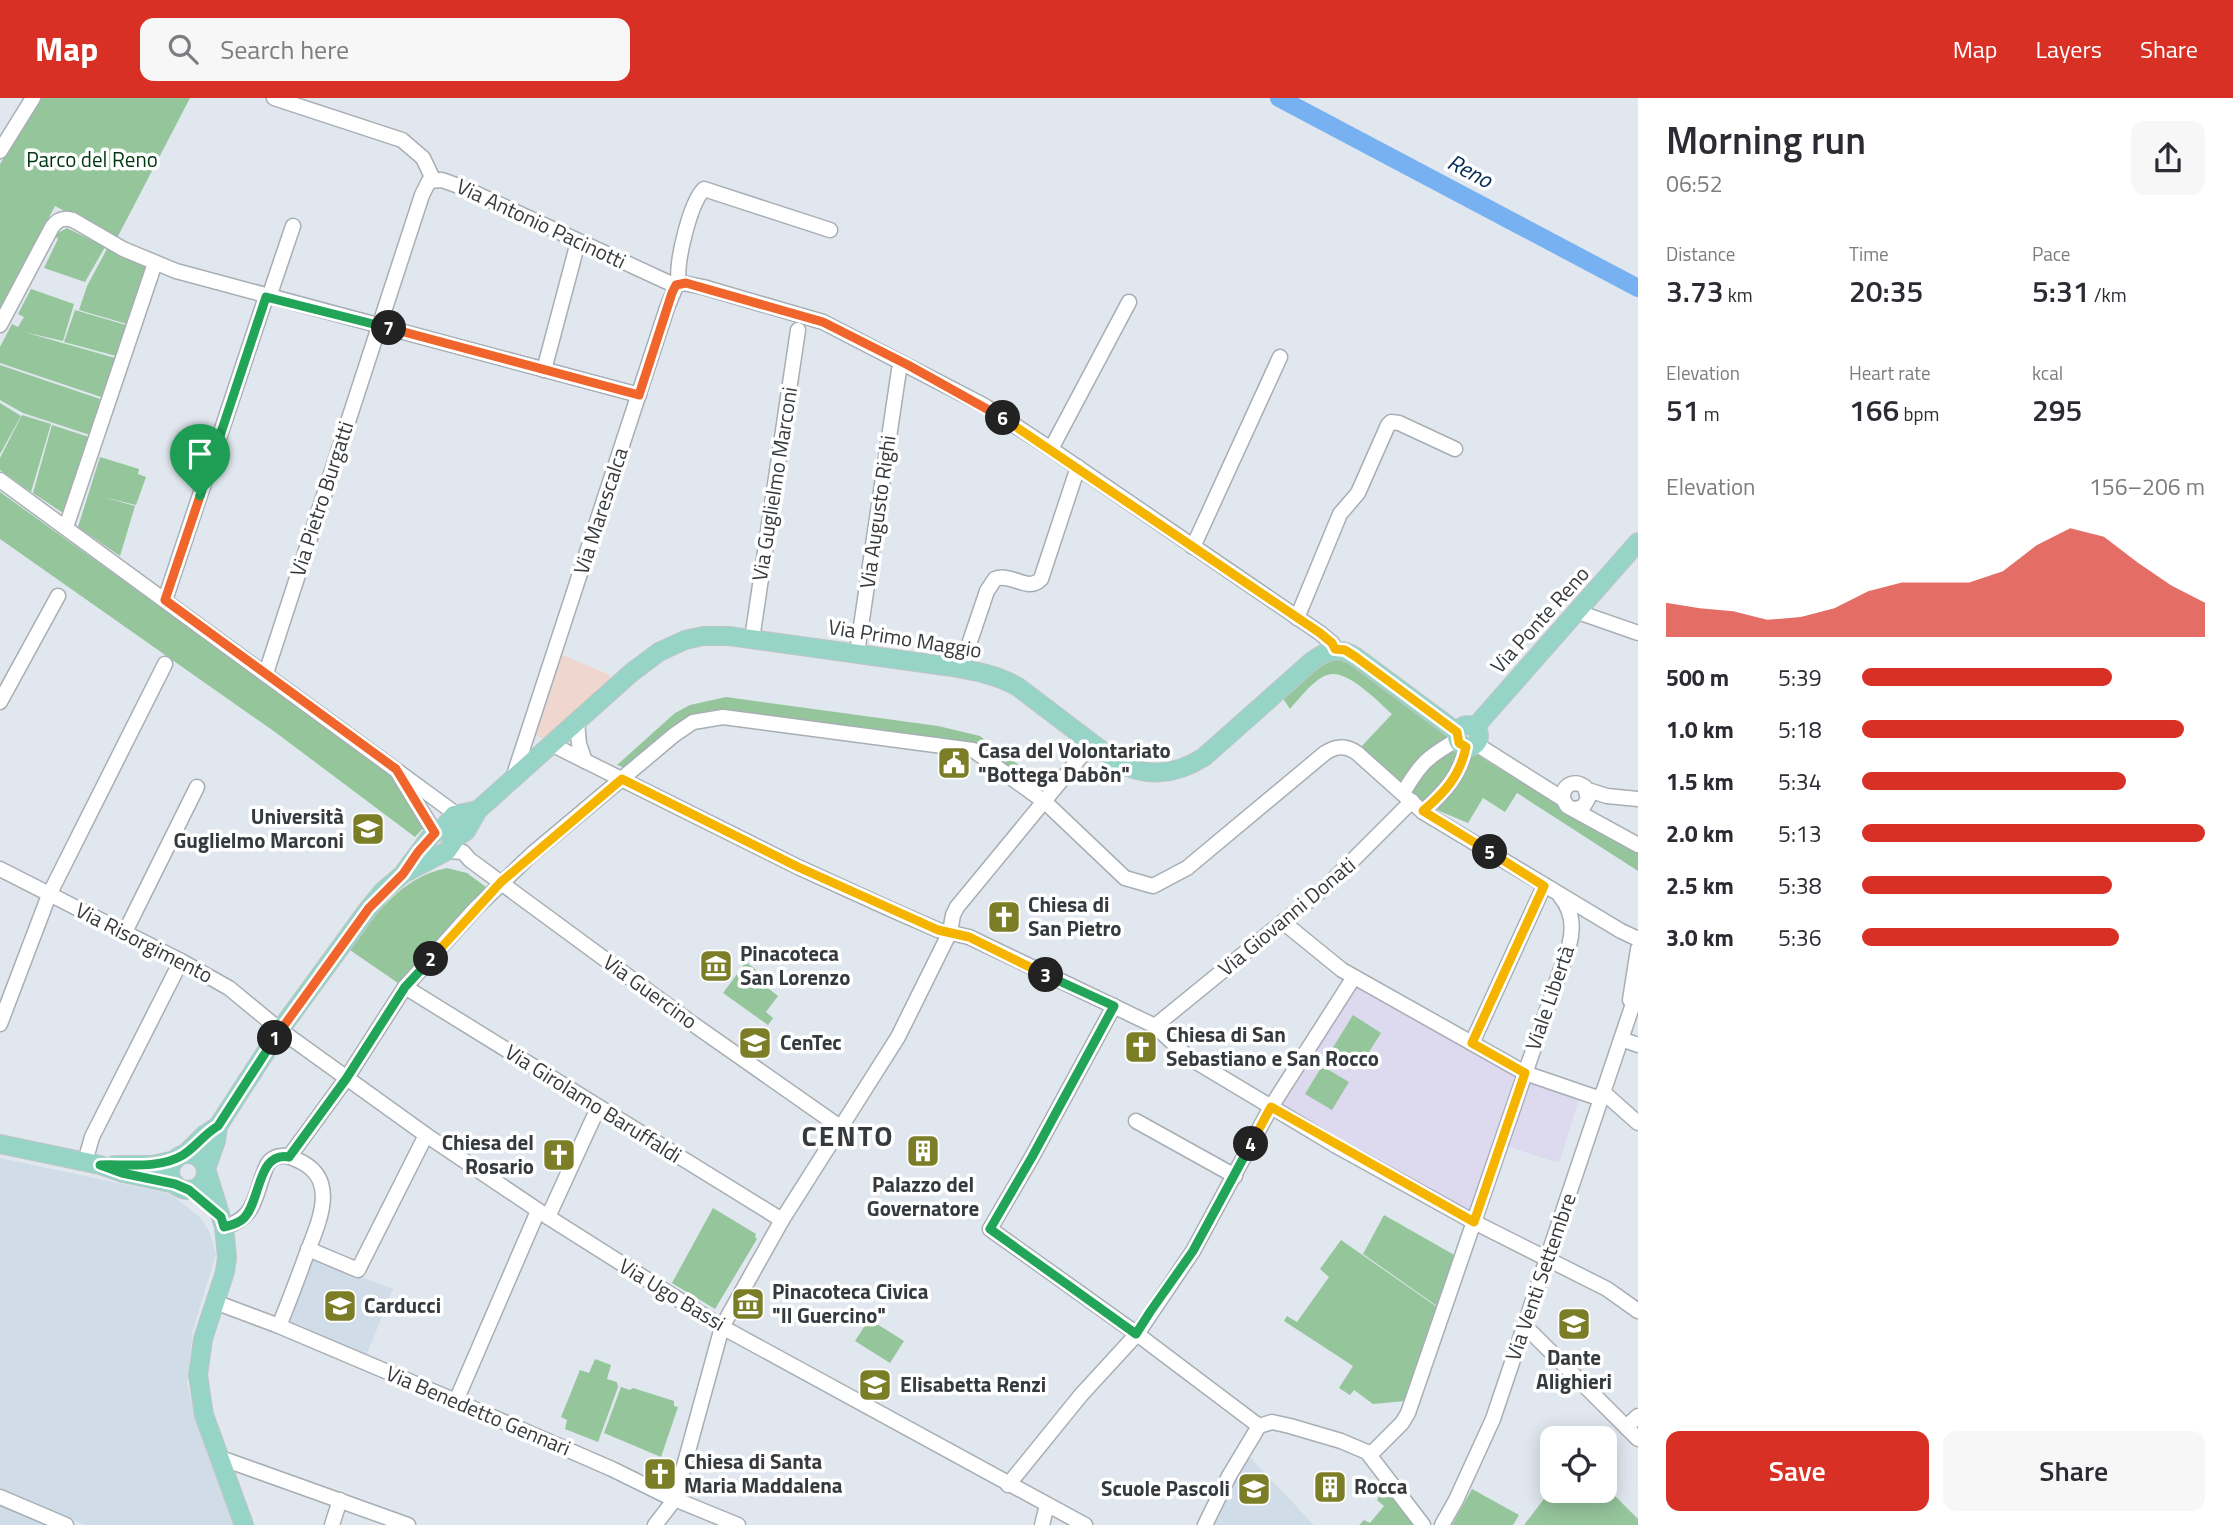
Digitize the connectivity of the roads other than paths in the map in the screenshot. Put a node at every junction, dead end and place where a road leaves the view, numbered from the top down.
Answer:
1 (33, 98) edge
2 (274, 98) edge
3 (303, 103) edge
4 (0, 151) edge
5 (433, 179) junction
6 (293, 226) dead end
7 (830, 230) dead end
8 (578, 242) junction
9 (155, 263) junction
10 (678, 285) junction
11 (268, 297) junction
12 (1129, 302) dead end
13 (0, 325) edge
14 (379, 325) junction
15 (798, 330) dead end
16 (1280, 358) dead end
17 (544, 370) junction
18 (899, 370) dead end
19 (639, 395) junction
20 (1051, 449) junction
21 (1455, 449) dead end
22 (1078, 467) junction
23 (0, 480) edge
24 (66, 527) junction
25 (1638, 542) edge
26 (1193, 547) junction
27 (58, 596) dead end
28 (165, 600) junction
29 (1578, 612) junction
30 (1297, 618) junction
31 (1638, 633) edge
32 (751, 639) junction
33 (1335, 649) junction
34 (858, 653) junction
35 (164, 664) dead end
36 (961, 668) junction
37 (266, 673) junction
38 (0, 702) edge
39 (577, 721) junction
40 (527, 736) junction
41 (1466, 738) junction
42 (1093, 743) junction
43 (550, 746) junction
44 (585, 761) junction
45 (396, 769) junction
46 (513, 778) junction
47 (622, 779) junction
48 (197, 787) dead end
49 (1564, 793) junction
50 (1408, 797) junction
51 (1638, 799) edge
52 (1584, 801) junction
53 (1045, 802) junction
54 (1423, 811) junction
55 (466, 818) junction
56 (1638, 845) edge
57 (443, 846) junction
58 (0, 869) edge
59 (501, 882) junction
60 (1544, 886) junction
61 (50, 895) junction
62 (1559, 895) junction
63 (1283, 922) junction
64 (1621, 931) junction
65 (1638, 931) edge
66 (125, 932) junction
67 (950, 932) junction
68 (1638, 939) edge
69 (1638, 949) edge
70 (181, 961) junction
71 (1354, 977) junction
72 (405, 987) junction
73 (1638, 989) edge
74 (1114, 1006) junction
75 (1627, 1023) junction
76 (0, 1024) edge
77 (1155, 1026) junction
78 (280, 1030) junction
79 (1621, 1039) junction
80 (1472, 1043) junction
81 (1638, 1045) edge
82 (1525, 1073) junction
83 (346, 1079) junction
84 (1602, 1096) junction
85 (1271, 1107) junction
86 (598, 1108) junction
87 (1136, 1121) dead end
88 (1638, 1124) edge
89 (218, 1126) junction
90 (840, 1127) junction
91 (426, 1135) junction
92 (0, 1144) edge
93 (180, 1157) junction
94 (289, 1157) junction
95 (93, 1163) junction
96 (206, 1168) junction
97 (1394, 1170) dead end
98 (1235, 1176) junction
99 (182, 1187) junction
100 (543, 1214) junction
101 (782, 1220) junction
102 (1474, 1221) junction
103 (223, 1222) junction
104 (308, 1249) junction
105 (1547, 1259) junction
106 (215, 1302) junction
107 (1638, 1311) edge
108 (279, 1326) junction
109 (722, 1326) junction
110 (1525, 1326) junction
111 (1136, 1334) junction
112 (456, 1401) junction
113 (1638, 1416) edge
114 (1259, 1426) junction
115 (1626, 1427) junction
116 (1638, 1439) edge
117 (1370, 1455) junction
118 (218, 1457) junction
119 (1008, 1485) junction
120 (0, 1497) edge
121 (675, 1499) junction
122 (340, 1500) junction
123 (1047, 1505) junction
124 (66, 1525) edge
125 (244, 1525) edge
126 (332, 1525) edge
127 (408, 1525) edge
128 (654, 1525) edge
129 (738, 1525) edge
130 (1042, 1525) edge
131 (1085, 1525) edge
132 (1205, 1525) edge
133 (1423, 1525) edge
134 (1442, 1525) edge

1 - 4 street
2 - 3 street
3 - 5 street
5 - 8 street, Via Antonio Pacinotti
5 - 14 street, Via Antonio Pacinotti
6 - 11 street
7 - 10 street, Via Marescalca
8 - 10 street, Via Antonio Pacinotti
8 - 17 street
9 - 11 street
9 - 13 street
9 - 24 street
10 - 19 street, Via Marescalca
10 - 20 street, Via Antonio Pacinotti
11 - 14 street
11 - 28 street
12 - 20 street
14 - 17 street
14 - 37 street, Via Pietro Burgatti
15 - 32 street, Via Guglielmo Marconi
16 - 26 street
17 - 19 street
18 - 34 street, Via Augusto Righi
19 - 40 street, Via Marescalca
20 - 22 street, Via Antonio Pacinotti
21 - 30 street
22 - 26 street, Via Antonio Pacinotti
22 - 36 street
23 - 24 street
24 - 28 street
25 - 29 main road, Via Ponte Reno
26 - 30 street, Via Antonio Pacinotti
27 - 38 street
28 - 37 street
29 - 31 street
29 - 41 main road, Via Ponte Reno
30 - 33 street, Via Antonio Pacinotti
32 - 34 main road, Via Primo Maggio
32 - 39 main road, Via Primo Maggio
33 - 41 main road
33 - 42 main road, Via Primo Maggio
34 - 36 main road, Via Primo Maggio
35 - 61 street
36 - 42 main road, Via Primo Maggio
37 - 45 street
39 - 43 main road, Via Primo Maggio
39 - 44 street
40 - 43 street
40 - 46 street, Via Marescalca
41 - 49 street
41 - 50 street, Via Giovanni Donati
41 - 54 street
42 - 53 street
43 - 44 street
43 - 46 main road, Via Primo Maggio
44 - 47 street
45 - 55 street
45 - 57 street, Via Guercino
46 - 55 main road, Via Primo Maggio
47 - 53 street
47 - 59 street
47 - 67 street
48 - 66 street
49 - 52 street
49 - 52 street
50 - 53 street
50 - 54 street
50 - 63 street, Via Giovanni Donati
51 - 52 street
52 - 56 street
53 - 67 street
54 - 60 street
55 - 57 street
55 - 57 main road, Via Primo Maggio
57 - 59 street, Via Guercino
57 - 78 main road, Via Primo Maggio
58 - 61 street, Via Risorgimento
59 - 72 street
59 - 90 street, Via Guercino
60 - 62 street
60 - 80 street
61 - 66 street, Via Risorgimento
61 - 76 street
62 - 64 street
62 - 82 street, Viale Libertà
63 - 71 street
63 - 77 street, Via Giovanni Donati
64 - 65 street
64 - 68 street
66 - 70 street, Via Risorgimento
67 - 74 street
67 - 90 street
69 - 75 street, Via Venti Settembre
70 - 78 street, Via Risorgimento
70 - 95 street
71 - 80 street
71 - 85 street
72 - 83 street
72 - 86 street, Via Girolamo Baruffaldi
73 - 75 street, Via Venti Settembre
74 - 77 street
74 - 111 street
75 - 79 street, Via Venti Settembre
77 - 85 street
78 - 83 street, Via Ugo Bassi
78 - 89 main road, Via Primo Maggio
79 - 81 street
79 - 84 street, Via Venti Settembre
80 - 82 street
82 - 84 street
82 - 102 street, Viale Libertà
83 - 91 street, Via Ugo Bassi
83 - 94 street
84 - 88 street
84 - 105 street, Via Venti Settembre
85 - 98 street
85 - 102 street
86 - 100 street
86 - 101 street, Via Girolamo Baruffaldi
87 - 98 street
89 - 93 main road
89 - 96 main road
90 - 101 street
91 - 100 street, Via Ugo Bassi
91 - 104 street
92 - 95 main road
93 - 95 main road
93 - 96 main road
93 - 99 main road
94 - 103 street
94 - 104 street
95 - 99 main road
96 - 99 main road
96 - 103 main road
97 - 102 street
98 - 111 street
99 - 103 main road
100 - 109 street, Via Ugo Bassi
100 - 112 street
101 - 109 street
102 - 105 street
102 - 117 street, Viale Libertà
103 - 106 main road
104 - 108 street
105 - 107 street
105 - 110 street, Via Venti Settembre
106 - 108 street, Via Benedetto Gennari
106 - 118 main road
108 - 112 street, Via Benedetto Gennari
109 - 119 street, Via Ugo Bassi
109 - 121 street
110 - 115 street
110 - 134 street, Via Venti Settembre
111 - 114 street
111 - 119 street
112 - 121 street, Via Benedetto Gennari
113 - 115 street
114 - 117 street
114 - 132 street
115 - 116 street
117 - 133 street
118 - 122 street
118 - 125 main road
119 - 123 street, Via Ugo Bassi
120 - 124 street
121 - 128 street
121 - 129 street, Via Benedetto Gennari
122 - 126 street
122 - 127 street
123 - 130 street
123 - 131 street, Via Ugo Bassi

